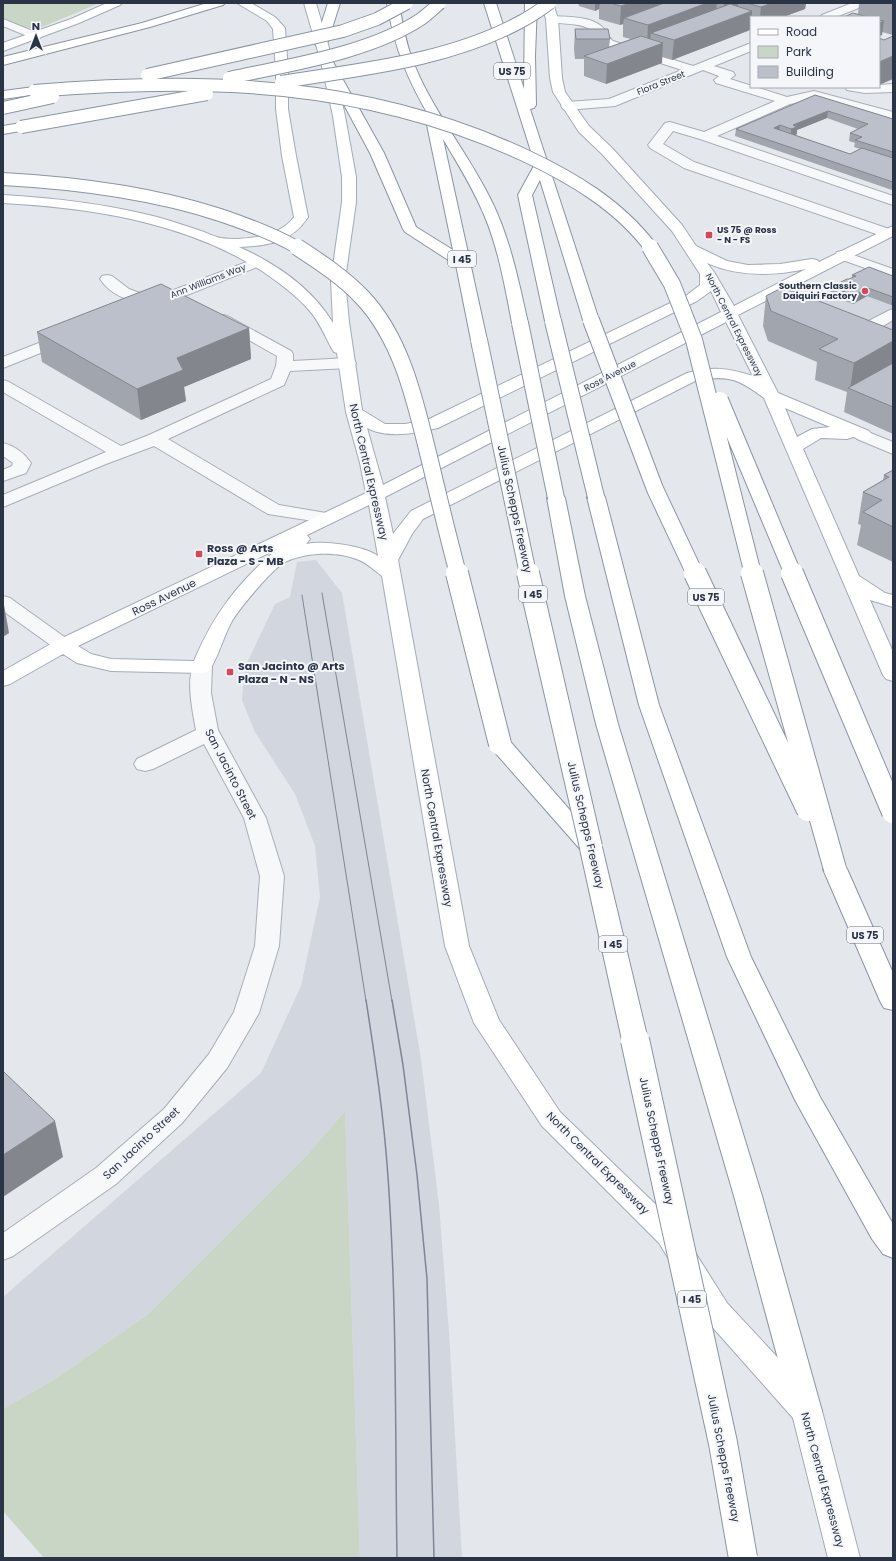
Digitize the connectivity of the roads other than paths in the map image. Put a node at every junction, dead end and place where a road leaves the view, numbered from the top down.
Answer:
1 (116, 3) edge
2 (219, 3) edge
3 (244, 3) edge
4 (310, 3) edge
5 (334, 3) edge
6 (393, 3) edge
7 (407, 3) edge
8 (440, 3) edge
9 (490, 3) edge
10 (531, 3) edge
11 (548, 3) edge
12 (830, 3) edge
13 (862, 3) edge
14 (848, 8) junction
15 (828, 16) edge
16 (552, 19) junction
17 (5, 24) edge
18 (36, 36) junction
19 (321, 44) junction
20 (3, 47) edge
21 (653, 47) edge
22 (748, 51) edge
23 (638, 52) junction
24 (617, 60) edge
25 (3, 61) edge
26 (327, 62) junction
27 (698, 68) junction
28 (858, 88) edge
29 (893, 88) edge
30 (423, 94) junction
31 (3, 95) edge
32 (786, 101) junction
33 (568, 106) junction
34 (3, 108) edge
35 (893, 116) edge
36 (3, 128) edge
37 (705, 136) junction
38 (533, 138) junction
39 (542, 163) junction
40 (3, 179) edge
41 (3, 199) edge
42 (893, 201) edge
43 (889, 234) edge
44 (218, 241) junction
45 (692, 250) junction
46 (842, 255) junction
47 (257, 262) junction
48 (463, 263) junction
49 (707, 272) junction
50 (893, 274) edge
51 (154, 302) junction
52 (180, 308) edge
53 (132, 311) edge
54 (207, 313) edge
55 (893, 314) edge
56 (730, 315) junction
57 (836, 324) edge
58 (82, 331) edge
59 (695, 340) junction
60 (3, 363) edge
61 (348, 363) junction
62 (284, 366) junction
63 (3, 385) edge
64 (771, 396) junction
65 (354, 412) junction
66 (863, 436) junction
67 (155, 439) junction
68 (3, 448) edge
69 (794, 448) junction
70 (893, 449) edge
71 (120, 453) junction
72 (3, 476) edge
73 (376, 495) junction
74 (3, 502) edge
75 (326, 518) junction
76 (280, 557) junction
77 (389, 567) junction
78 (852, 580) junction
79 (893, 601) edge
80 (3, 602) edge
81 (64, 645) junction
82 (892, 666) edge
83 (202, 667) junction
84 (3, 680) edge
85 (208, 733) junction
86 (145, 764) dead end
87 (893, 812) edge
88 (590, 847) junction
89 (835, 869) junction
90 (893, 1001) edge
91 (893, 1246) edge
92 (3, 1248) edge
93 (807, 1411) junction
94 (743, 1558) edge
95 (844, 1558) edge

1 - 18 main road
2 - 25 main road
3 - 44 main road
4 - 19 main road, North Central Expressway
5 - 19 main road
6 - 30 main road
7 - 34 main road, bridge
8 - 36 main road, bridge
9 - 38 main road, US 75
10 - 38 main road
11 - 16 main road, North Central Expressway
11 - 36 main road, bridge
12 - 14 street
13 - 14 street
14 - 15 street
16 - 23 street
16 - 33 main road, North Central Expressway
17 - 18 street
18 - 20 main road
19 - 26 main road, North Central Expressway
21 - 23 street
22 - 27 street, Flora Street
23 - 24 street
23 - 27 street
26 - 48 main road
26 - 61 main road, North Central Expressway
27 - 32 street
27 - 33 street, Flora Street
28 - 29 street
30 - 48 main road, Julius Schepps Freeway / I 45
30 - 93 main road, bridge
31 - 59 main road, bridge
32 - 35 street
32 - 37 street
33 - 45 main road, North Central Expressway
37 - 42 street
37 - 43 street
38 - 39 main road, US 75
39 - 89 main road, US 75, bridge
39 - 91 main road, bridge
40 - 88 main road, bridge
41 - 44 main road
43 - 46 main road, Ross Avenue
44 - 47 main road
45 - 46 main road
45 - 49 main road, North Central Expressway
46 - 50 street
46 - 56 main road, Ross Avenue
47 - 51 street, Ann Williams Way
47 - 61 main road
48 - 88 main road, Julius Schepps Freeway / I 45, bridge
49 - 56 main road, North Central Expressway
49 - 65 main road
51 - 52 street
51 - 53 street, Ann Williams Way
54 - 62 street
55 - 57 street
56 - 64 main road, North Central Expressway
56 - 73 main road, Ross Avenue
58 - 60 street
59 - 87 main road, bridge
59 - 89 main road, bridge
61 - 62 street
61 - 65 main road, North Central Expressway
62 - 67 street
63 - 71 street
64 - 66 main road
64 - 69 main road, North Central Expressway
64 - 77 main road
65 - 73 main road, North Central Expressway
66 - 69 main road
66 - 70 street
67 - 71 street
67 - 75 street
68 - 72 street
69 - 78 main road, North Central Expressway
71 - 74 street
73 - 75 main road, Ross Avenue
73 - 77 main road, North Central Expressway
75 - 76 main road, Ross Avenue
75 - 81 main road, Ross Avenue
76 - 77 main road
76 - 83 main road, Ross Avenue
77 - 93 main road, North Central Expressway
78 - 79 main road
78 - 82 main road, North Central Expressway
80 - 81 street
81 - 83 main road
81 - 84 main road, Ross Avenue
83 - 85 street, San Jacinto Street
85 - 86 street
85 - 92 street, San Jacinto Street
88 - 94 main road, Julius Schepps Freeway / I 45, bridge
89 - 90 main road, US 75
93 - 95 main road, North Central Expressway

